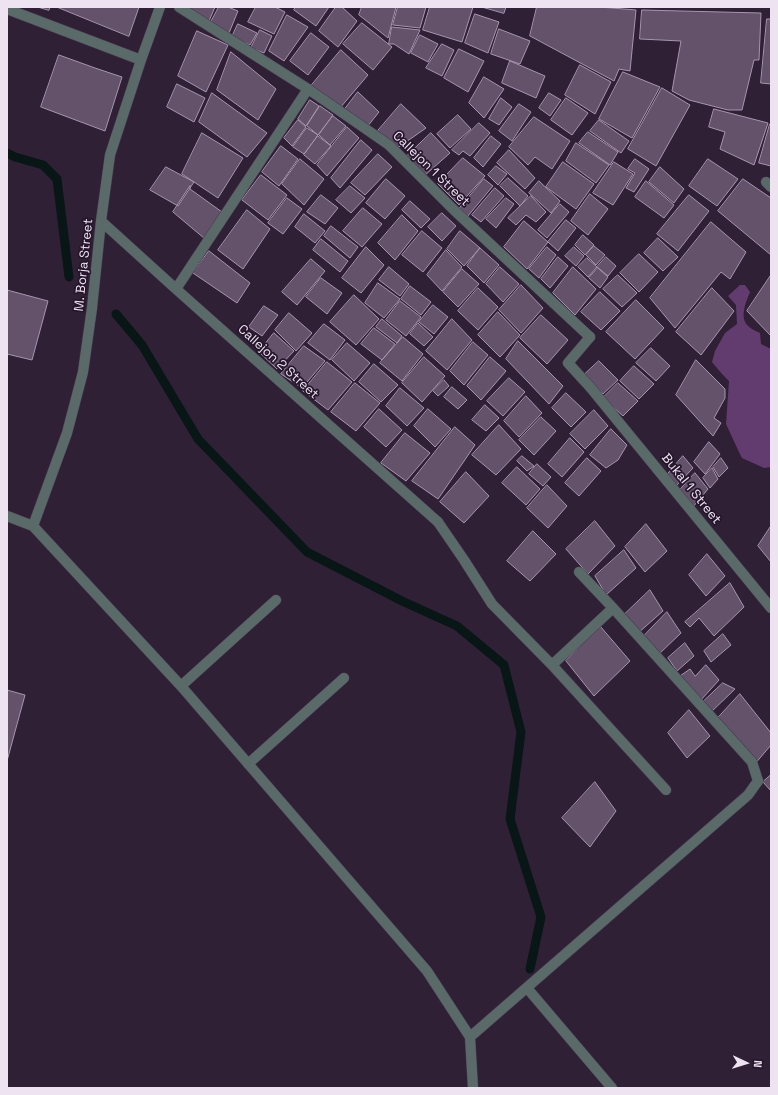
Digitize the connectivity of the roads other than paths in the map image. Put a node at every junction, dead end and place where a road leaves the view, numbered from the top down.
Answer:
1 (160, 7) edge
2 (179, 7) edge
3 (7, 9) edge
4 (140, 60) junction
5 (308, 89) junction
6 (101, 221) junction
7 (176, 289) junction
8 (590, 387) joint
9 (7, 516) edge
10 (33, 526) junction
11 (579, 572) dead end
12 (276, 600) dead end
13 (613, 608) junction
14 (771, 608) edge
15 (552, 666) junction
16 (344, 678) dead end
17 (180, 686) junction
18 (248, 764) junction
19 (666, 790) dead end
20 (527, 988) junction
21 (470, 1037) junction
22 (473, 1088) edge
23 (612, 1088) edge

1 - 4 street, M. Borja Street
2 - 5 street, Callejon 1 Street
3 - 4 street
4 - 6 street, M. Borja Street
5 - 7 street
5 - 8 street, Callejon 1 Street
6 - 7 street, Callejon 2 Street
6 - 10 street, M. Borja Street
7 - 15 street, Callejon 2 Street
8 - 14 street, Bukal 1 Street
9 - 10 street
10 - 17 street
11 - 13 street
12 - 17 street
13 - 15 street
13 - 20 street
15 - 19 street, Callejon 2 Street
16 - 18 street
17 - 18 street
18 - 21 street
20 - 21 street
20 - 23 street
21 - 22 street

